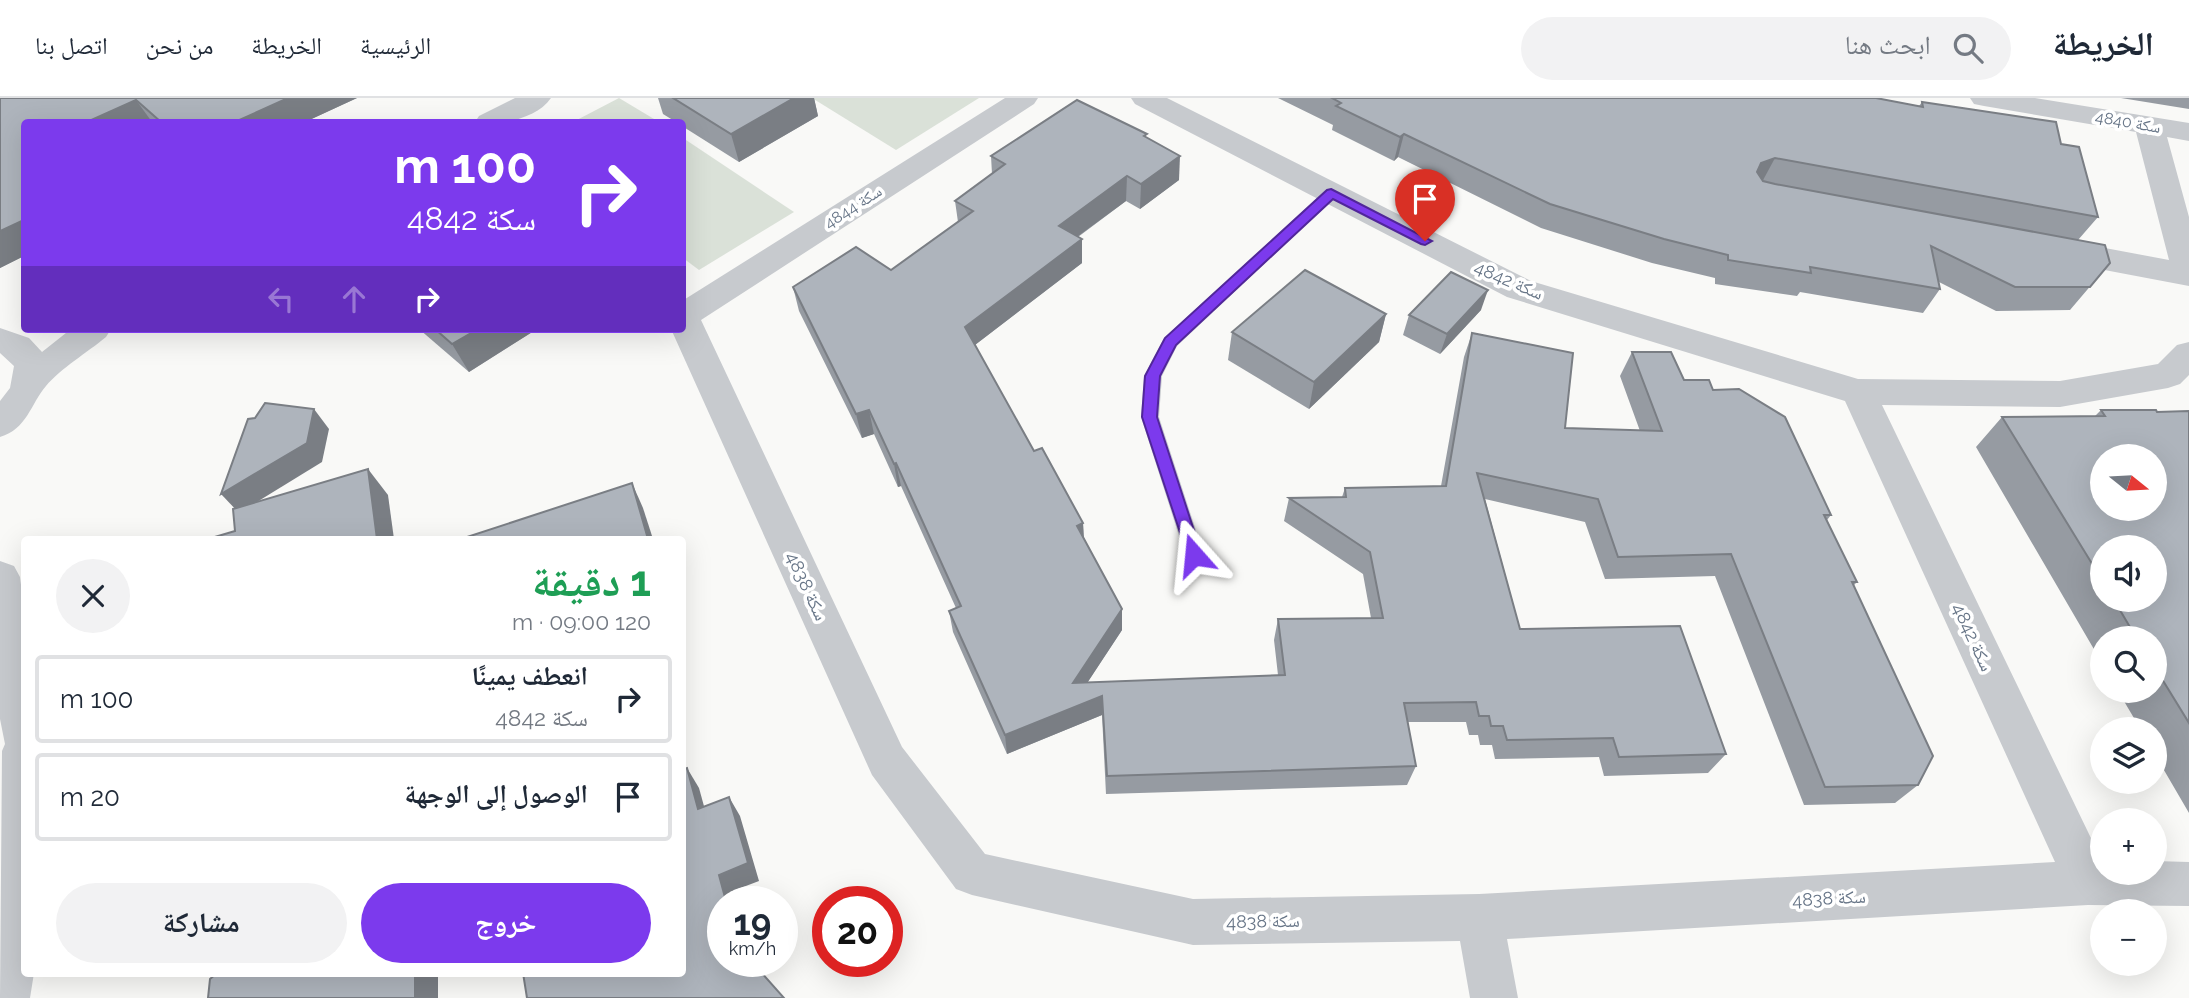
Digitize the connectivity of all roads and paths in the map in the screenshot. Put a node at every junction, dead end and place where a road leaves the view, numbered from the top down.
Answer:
1 (537, 98) edge
2 (1024, 98) edge
3 (1145, 98) edge
4 (1984, 98) edge
5 (495, 119) edge
6 (2149, 125) junction
7 (2189, 132) edge
8 (1331, 193) junction
9 (2029, 245) edge
10 (2189, 275) edge
11 (686, 314) edge
12 (686, 323) edge
13 (33, 333) edge
14 (89, 333) edge
15 (6, 341) edge
16 (2189, 354) edge
17 (31, 379) junction
18 (1857, 392) junction
19 (0, 424) edge
20 (1194, 555) dead end
21 (0, 577) edge
22 (21, 718) edge
23 (2088, 883) junction
24 (2189, 884) edge
25 (21, 907) edge
26 (1479, 917) junction
27 (6, 998) edge
28 (1494, 998) edge

1 - 5 street
2 - 11 street, سكة 4844
3 - 8 street, سكة 4842
4 - 6 street, سكة 4840
6 - 7 street, سكة 4840
6 - 10 street
8 - 18 street, سكة 4842
8 - 20 lane
9 - 10 street
12 - 26 street, سكة 4838
13 - 15 street
14 - 17 street
15 - 17 street
16 - 18 street, سكة 4842
17 - 19 street
18 - 23 street, سكة 4842
21 - 22 street
23 - 24 street, سكة 4838
23 - 26 street, سكة 4838
25 - 27 street
26 - 28 street

